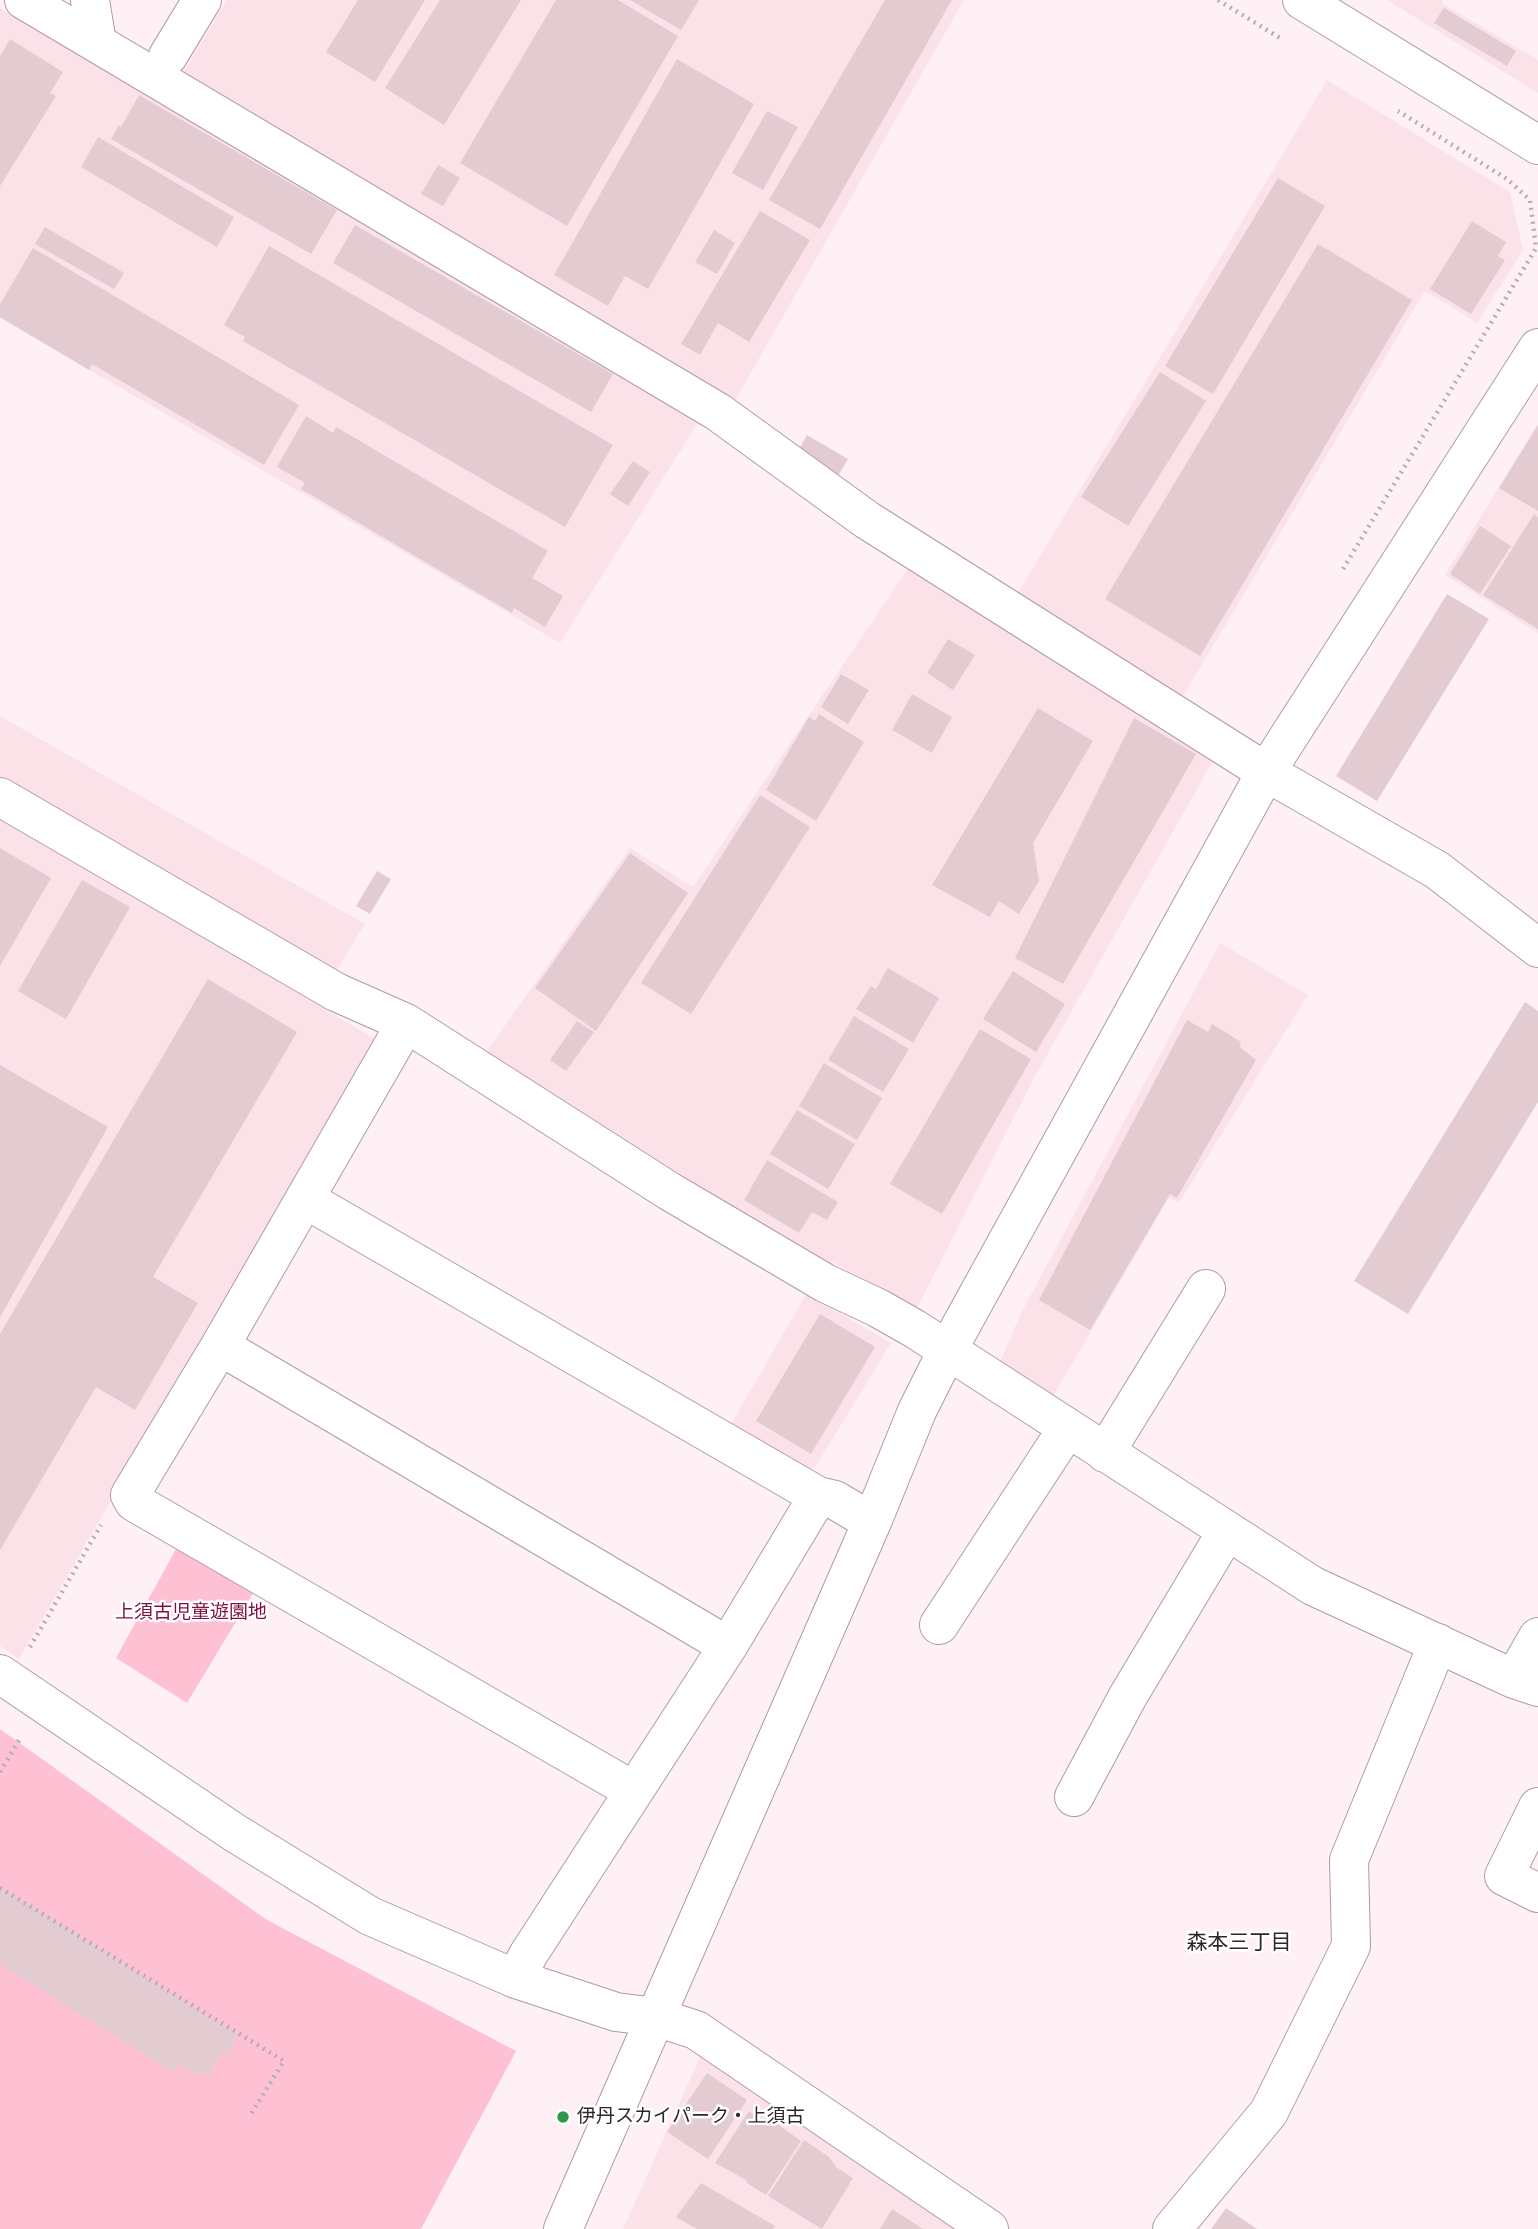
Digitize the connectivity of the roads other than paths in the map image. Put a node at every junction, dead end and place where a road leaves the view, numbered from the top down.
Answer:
1 (24, 0) edge
2 (90, 0) edge
3 (202, 0) edge
4 (1301, 0) edge
5 (97, 43) junction
6 (168, 56) dead end
7 (1538, 145) edge
8 (1538, 348) edge
9 (1266, 772) junction
10 (0, 797) edge
11 (1538, 948) edge
12 (406, 1023) junction
13 (304, 1199) junction
14 (1206, 1289) dead end
15 (220, 1346) junction
16 (947, 1351) junction
17 (1067, 1429) junction
18 (1105, 1453) junction
19 (818, 1496) junction
20 (872, 1522) junction
21 (1227, 1531) junction
22 (939, 1625) dead end
23 (1538, 1637) edge
24 (1438, 1643) junction
25 (728, 1646) junction
26 (5, 1677) edge
27 (1526, 1683) edge
28 (634, 1791) junction
29 (1074, 1797) dead end
30 (1538, 1807) edge
31 (1538, 1893) edge
32 (516, 1979) junction
33 (656, 2017) junction
34 (563, 2229) edge
35 (989, 2229) edge
36 (1172, 2229) edge

1 - 5 street
2 - 5 street
3 - 6 street
4 - 7 street
5 - 9 street
8 - 9 street
9 - 11 street
9 - 16 street
10 - 12 street
12 - 13 street
12 - 16 street
13 - 15 street
13 - 19 street
14 - 18 street
15 - 25 street
15 - 28 street
16 - 17 street
16 - 20 street
17 - 18 street
17 - 22 street
18 - 21 street
19 - 20 street
19 - 25 street
20 - 33 street
21 - 24 street
21 - 29 street
23 - 27 street
24 - 27 street
24 - 36 street
25 - 28 street
26 - 32 street
28 - 32 street
30 - 31 street
32 - 33 street
33 - 34 street
33 - 35 street

